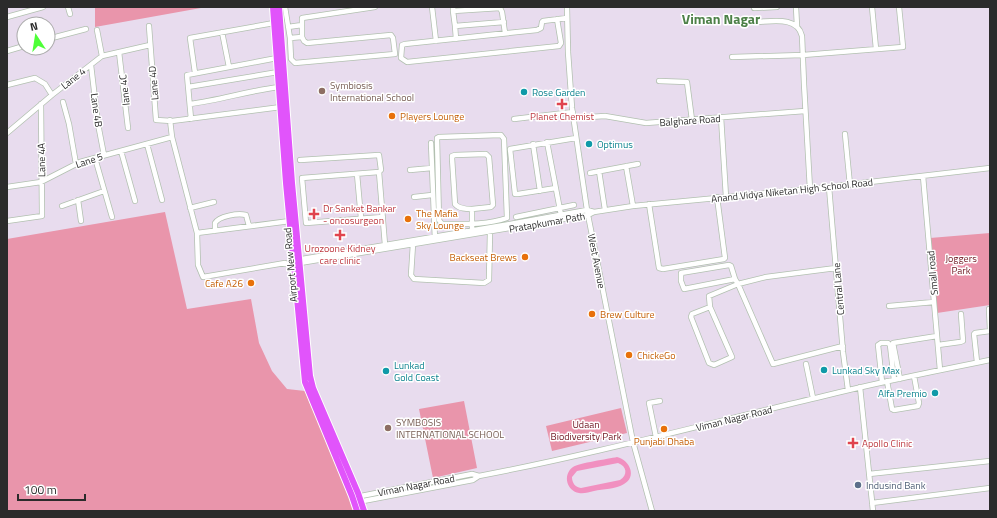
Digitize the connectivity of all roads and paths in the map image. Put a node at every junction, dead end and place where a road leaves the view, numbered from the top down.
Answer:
1 (42, 7) edge
2 (68, 7) edge
3 (273, 7) edge
4 (279, 7) edge
5 (285, 7) edge
6 (375, 7) edge
7 (432, 7) edge
8 (567, 7) edge
9 (777, 7) edge
10 (796, 7) edge
11 (872, 7) edge
12 (899, 7) edge
13 (754, 8) dead end
14 (453, 9) edge
15 (70, 14) dead end
16 (7, 17) edge
17 (567, 18) junction
18 (557, 19) junction
19 (504, 22) junction
20 (754, 22) dead end
21 (274, 23) junction
22 (302, 25) junction
23 (149, 26) dead end
24 (455, 26) junction
25 (797, 26) junction
26 (288, 27) junction
27 (86, 29) dead end
28 (97, 30) dead end
29 (222, 32) junction
30 (505, 33) junction
31 (302, 37) junction
32 (56, 38) edge
33 (290, 38) junction
34 (456, 39) junction
35 (436, 41) junction
36 (150, 46) junction
37 (876, 49) junction
38 (119, 52) junction
39 (395, 54) junction
40 (803, 55) junction
41 (102, 56) junction
42 (400, 56) junction
43 (732, 57) dead end
44 (277, 58) junction
45 (91, 65) junction
46 (229, 67) junction
47 (278, 72) junction
48 (195, 73) junction
49 (659, 81) dead end
50 (7, 85) edge
51 (279, 87) junction
52 (188, 88) junction
53 (52, 95) junction
54 (63, 102) dead end
55 (41, 104) junction
56 (190, 104) junction
57 (281, 107) junction
58 (805, 111) junction
59 (573, 112) junction
60 (721, 117) junction
61 (574, 118) junction
62 (191, 119) junction
63 (514, 119) dead end
64 (170, 120) junction
65 (692, 120) junction
66 (128, 128) dead end
67 (7, 133) edge
68 (845, 134) dead end
69 (172, 137) junction
70 (576, 138) junction
71 (547, 142) junction
72 (431, 143) dead end
73 (147, 144) junction
74 (533, 144) junction
75 (121, 151) junction
76 (104, 155) junction
77 (95, 158) junction
78 (300, 160) dead end
79 (76, 164) junction
80 (638, 164) dead end
81 (626, 166) junction
82 (432, 168) junction
83 (990, 168) edge
84 (410, 170) dead end
85 (599, 171) junction
86 (379, 172) junction
87 (590, 173) dead end
88 (357, 174) junction
89 (923, 176) junction
90 (42, 182) junction
91 (850, 185) junction
92 (7, 187) edge
93 (829, 187) junction
94 (556, 188) junction
95 (810, 189) junction
96 (104, 191) junction
97 (540, 191) junction
98 (432, 195) junction
99 (414, 197) dead end
100 (718, 197) junction
101 (726, 197) junction
102 (78, 200) junction
103 (162, 200) dead end
104 (135, 201) dead end
105 (214, 202) dead end
106 (649, 204) junction
107 (574, 205) dead end
108 (62, 206) dead end
109 (633, 206) junction
110 (190, 208) junction
111 (559, 208) junction
112 (472, 210) junction
113 (605, 210) junction
114 (594, 212) joint
115 (587, 213) junction
116 (383, 216) junction
117 (561, 216) junction
118 (516, 217) dead end
119 (112, 218) dead end
120 (361, 218) junction
121 (7, 220) edge
122 (81, 221) dead end
123 (290, 221) junction
124 (472, 223) junction
125 (249, 226) junction
126 (510, 226) junction
127 (472, 230) junction
128 (215, 231) junction
129 (490, 232) junction
130 (197, 233) junction
131 (435, 239) junction
132 (412, 244) junction
133 (386, 245) junction
134 (373, 249) junction
135 (297, 262) junction
136 (836, 268) junction
137 (735, 279) junction
138 (738, 284) junction
139 (934, 302) junction
140 (710, 306) junction
141 (889, 306) dead end
142 (989, 309) dead end
143 (961, 314) dead end
144 (990, 330) edge
145 (937, 336) junction
146 (938, 345) junction
147 (843, 346) junction
148 (990, 360) edge
149 (977, 362) junction
150 (806, 364) dead end
151 (940, 370) junction
152 (914, 376) junction
153 (900, 378) junction
154 (894, 380) junction
155 (885, 382) junction
156 (860, 387) junction
157 (848, 390) junction
158 (813, 398) junction
159 (660, 401) dead end
160 (656, 437) junction
161 (633, 442) junction
162 (990, 461) edge
163 (869, 474) junction
164 (990, 488) edge
165 (356, 499) junction
166 (872, 503) junction
167 (357, 511) edge
168 (364, 511) edge
169 (652, 511) edge
170 (873, 511) edge

1 - 16 street
2 - 15 street
3 - 21 main road, Airport New Road
4 - 135 main road, Airport New Road
5 - 26 street
6 - 22 street
7 - 35 street
8 - 17 street, West Avenue
9 - 13 street
10 - 25 street
11 - 37 street
12 - 37 street
14 - 19 street
14 - 24 street
17 - 18 street
17 - 59 street, West Avenue
18 - 30 street
18 - 42 street
19 - 24 street
19 - 30 street
20 - 25 street
21 - 29 street
21 - 44 main road, Airport New Road
22 - 26 street
22 - 31 street
23 - 36 street
24 - 34 street
25 - 40 street
26 - 33 street
27 - 32 street
28 - 41 street
29 - 46 street
29 - 48 street
30 - 34 street
31 - 33 street
31 - 39 street
33 - 39 street
34 - 35 street
35 - 42 street
36 - 38 street, Lane 4
36 - 64 street, Lane 4D
37 - 40 street
38 - 41 street, Lane 4
38 - 66 street, lane 4C
39 - 42 street
40 - 43 street
40 - 58 street
41 - 45 street, Lane 4
44 - 46 street
44 - 47 main road, Airport New Road
45 - 53 street, Lane 4
45 - 76 street, Lane 4B
46 - 48 street
47 - 51 main road, Airport New Road
47 - 52 street
48 - 52 street
49 - 65 street
50 - 53 street
51 - 56 street
51 - 57 main road, Airport New Road
52 - 56 street
53 - 55 street, Lane 4
54 - 79 street
55 - 67 street, Lane 4
55 - 90 street, Lane 4A
56 - 62 street
57 - 62 street
57 - 123 main road, Airport New Road
58 - 60 street, Balghare Road
58 - 95 street
59 - 61 street, West Avenue
59 - 63 street
60 - 65 street, Balghare Road
60 - 101 street
61 - 65 street, Balghare Road
61 - 70 street, West Avenue
62 - 64 street
64 - 69 street
68 - 91 street
69 - 73 street, Lane 5
69 - 110 street
70 - 71 street
70 - 115 street, West Avenue
71 - 74 street
71 - 94 street
72 - 82 street
73 - 75 street, Lane 5
73 - 103 street
74 - 97 street
74 - 97 street
75 - 76 street, Lane 5
75 - 104 street
76 - 77 street, Lane 5
77 - 79 street, Lane 5
77 - 96 street
78 - 86 street
79 - 90 street, Lane 5
80 - 81 street
81 - 85 street
81 - 109 street
82 - 84 street
82 - 98 street
83 - 89 street, Anand Vidya Niketan High School Road
85 - 87 street
85 - 113 street
86 - 88 street
86 - 116 street
88 - 120 street
88 - 120 street
89 - 91 street, Anand Vidya Niketan High School Road
89 - 139 street, Small road
90 - 92 street, Lane 5
90 - 121 street, Lane 4A
91 - 93 street, Anand Vidya Niketan High School Road
93 - 95 street, Anand Vidya Niketan High School Road
93 - 136 street, Central Lane
94 - 97 street
94 - 111 street
95 - 101 street, Anand Vidya Niketan High School Road
96 - 102 street
96 - 119 street
98 - 99 street
98 - 131 street
100 - 101 street, Anand Vidya Niketan High School Road
100 - 106 street, Anand Vidya Niketan High School Road
100 - 106 street
102 - 108 street
102 - 122 street
105 - 110 street
106 - 109 street, Anand Vidya Niketan High School Road
107 - 111 street
109 - 113 street, Anand Vidya Niketan High School Road
110 - 130 street
111 - 117 street
111 - 118 street
112 - 112 street
112 - 124 street
113 - 114 street, Anand Vidya Niketan High School Road
114 - 115 street, Pratapkumar Path
115 - 117 street, Pratapkumar Path
115 - 126 street, Pratapkumar Path
115 - 161 street, West Avenue
116 - 120 street
116 - 133 street
117 - 126 street, Pratapkumar Path
123 - 125 street
123 - 135 main road, Airport New Road
124 - 124 street
124 - 127 street
125 - 128 street
125 - 128 street
126 - 127 street, Pratapkumar Path
126 - 129 street, Pratapkumar Path
127 - 131 street, Pratapkumar Path
128 - 130 street
129 - 131 street, Pratapkumar Path
129 - 132 street
130 - 135 street, Pratapkumar Path
131 - 132 street, Pratapkumar Path
131 - 133 street, Pratapkumar Path
132 - 134 street, Pratapkumar Path
133 - 134 street, Pratapkumar Path
134 - 135 street, Pratapkumar Path
135 - 165 main road, Airport New Road
136 - 138 street
136 - 147 street, Central Lane
137 - 137 street
137 - 138 street
138 - 140 street
138 - 147 street
139 - 141 street
139 - 145 street, Small road
140 - 140 street
142 - 144 street
143 - 146 street
144 - 149 street
145 - 146 street, Small road
145 - 153 street
146 - 151 street, Small road
147 - 157 street, Central Lane
148 - 149 street, Viman Nagar Road
149 - 151 street, Viman Nagar Road
150 - 158 street
151 - 152 street, Viman Nagar Road
152 - 153 street, Viman Nagar Road
152 - 155 street
153 - 154 street, Viman Nagar Road
154 - 155 street, Viman Nagar Road
154 - 155 street
155 - 156 street, Viman Nagar Road
156 - 157 street, Viman Nagar Road
156 - 163 street
157 - 158 street, Viman Nagar Road
158 - 160 street, Viman Nagar Road
159 - 160 street
160 - 161 street, Viman Nagar Road
161 - 165 street, Viman Nagar Road
161 - 169 street, West Avenue
162 - 163 street
163 - 166 street
164 - 166 street
165 - 167 main road, Airport New Road
165 - 168 main road, Airport New Road
166 - 170 street

